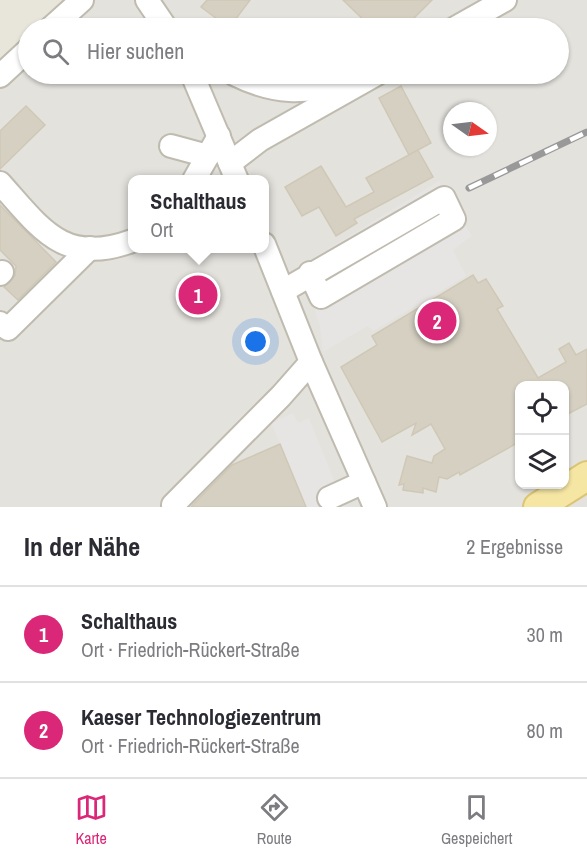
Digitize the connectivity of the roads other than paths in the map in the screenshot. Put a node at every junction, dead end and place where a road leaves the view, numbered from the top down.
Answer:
1 (82, 0) edge
2 (147, 0) edge
3 (504, 0) edge
4 (62, 18) edge
5 (159, 18) edge
6 (472, 18) edge
7 (18, 59) edge
8 (0, 76) edge
9 (196, 84) edge
10 (254, 84) edge
11 (334, 84) edge
12 (358, 84) edge
13 (219, 136) junction
14 (171, 146) dead end
15 (208, 156) junction
16 (233, 171) edge
17 (197, 175) edge
18 (0, 183) edge
19 (128, 242) edge
20 (90, 248) junction
21 (268, 253) edge
22 (310, 273) junction
23 (284, 291) junction
24 (0, 323) edge
25 (311, 362) junction
26 (587, 476) edge
27 (364, 482) junction
28 (329, 498) dead end
29 (173, 505) dead end
30 (375, 507) edge
31 (538, 507) edge

1 - 4 street
2 - 5 street
3 - 6 street
7 - 8 street
9 - 13 street
10 - 11 street
12 - 16 street
13 - 15 street
13 - 16 street
14 - 15 street
15 - 17 street
18 - 20 street
19 - 20 street
20 - 24 street
21 - 23 street
22 - 22 street
22 - 23 street
23 - 25 street
25 - 27 street
25 - 29 street
26 - 31 main road
27 - 28 street
27 - 30 street

